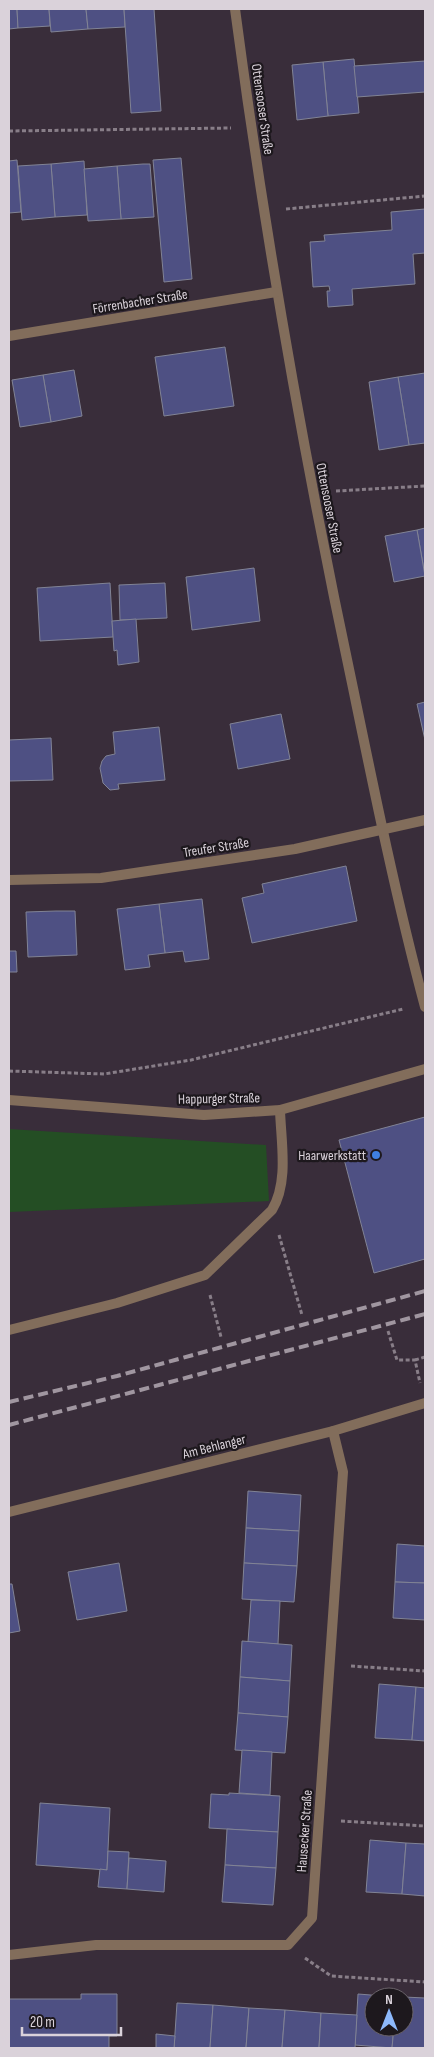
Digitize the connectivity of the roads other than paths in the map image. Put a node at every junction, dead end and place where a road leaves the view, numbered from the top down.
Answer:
1 (235, 9) edge
2 (276, 292) junction
3 (9, 336) edge
4 (425, 820) edge
5 (382, 829) junction
6 (9, 880) edge
7 (425, 1006) edge
8 (425, 1069) edge
9 (9, 1100) edge
10 (280, 1110) junction
11 (9, 1330) edge
12 (425, 1403) edge
13 (332, 1431) junction
14 (9, 1512) edge
15 (9, 1955) edge

1 - 2 street, Ottensooser Straße
2 - 3 street, Förrenbacher Straße
2 - 5 street, Ottensooser Straße
4 - 5 street, Treufer Straße
5 - 6 street, Treufer Straße
5 - 7 street, Ottensooser Straße
8 - 10 street, Happurger Straße
9 - 10 street, Happurger Straße
10 - 11 street
12 - 13 street, Am Behlanger
13 - 14 street, Am Behlanger
13 - 15 street, Hausecker Straße

